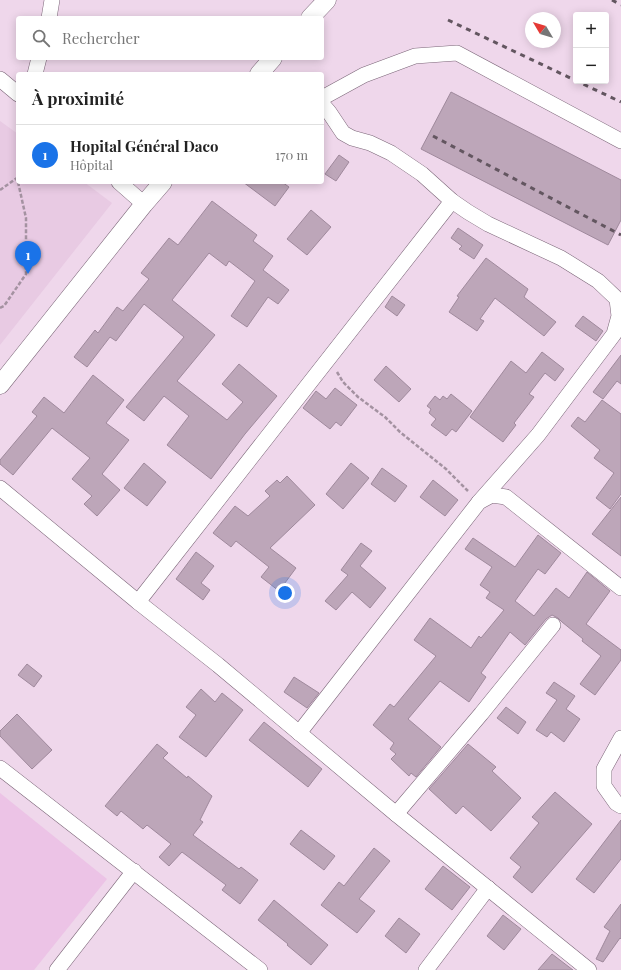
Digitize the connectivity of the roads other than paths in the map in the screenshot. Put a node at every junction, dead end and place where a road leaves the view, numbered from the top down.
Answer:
1 (52, 0) edge
2 (326, 0) edge
3 (49, 16) edge
4 (312, 16) edge
5 (38, 60) edge
6 (271, 60) edge
7 (36, 72) edge
8 (261, 72) edge
9 (0, 79) edge
10 (16, 92) edge
11 (324, 97) edge
12 (324, 106) edge
13 (621, 141) edge
14 (121, 184) edge
15 (161, 184) edge
16 (452, 201) junction
17 (144, 204) junction
18 (0, 385) edge
19 (0, 488) edge
20 (479, 502) junction
21 (621, 588) edge
22 (138, 602) junction
23 (553, 624) dead end
24 (299, 733) junction
25 (621, 738) edge
26 (0, 768) edge
27 (621, 806) edge
28 (396, 814) junction
29 (134, 871) junction
30 (488, 888) junction
31 (56, 970) edge
32 (260, 970) edge
33 (426, 970) edge
34 (589, 970) edge

1 - 3 street
2 - 4 street
5 - 7 street
6 - 8 street
9 - 10 street
11 - 13 street
12 - 16 street
14 - 17 street
15 - 17 street
16 - 20 street
16 - 22 street
17 - 18 street
19 - 22 street
20 - 21 street
20 - 24 street
22 - 24 street
23 - 28 street
24 - 28 street
25 - 27 street
26 - 29 street
28 - 30 street
29 - 31 street
29 - 32 street
30 - 33 street
30 - 34 street

